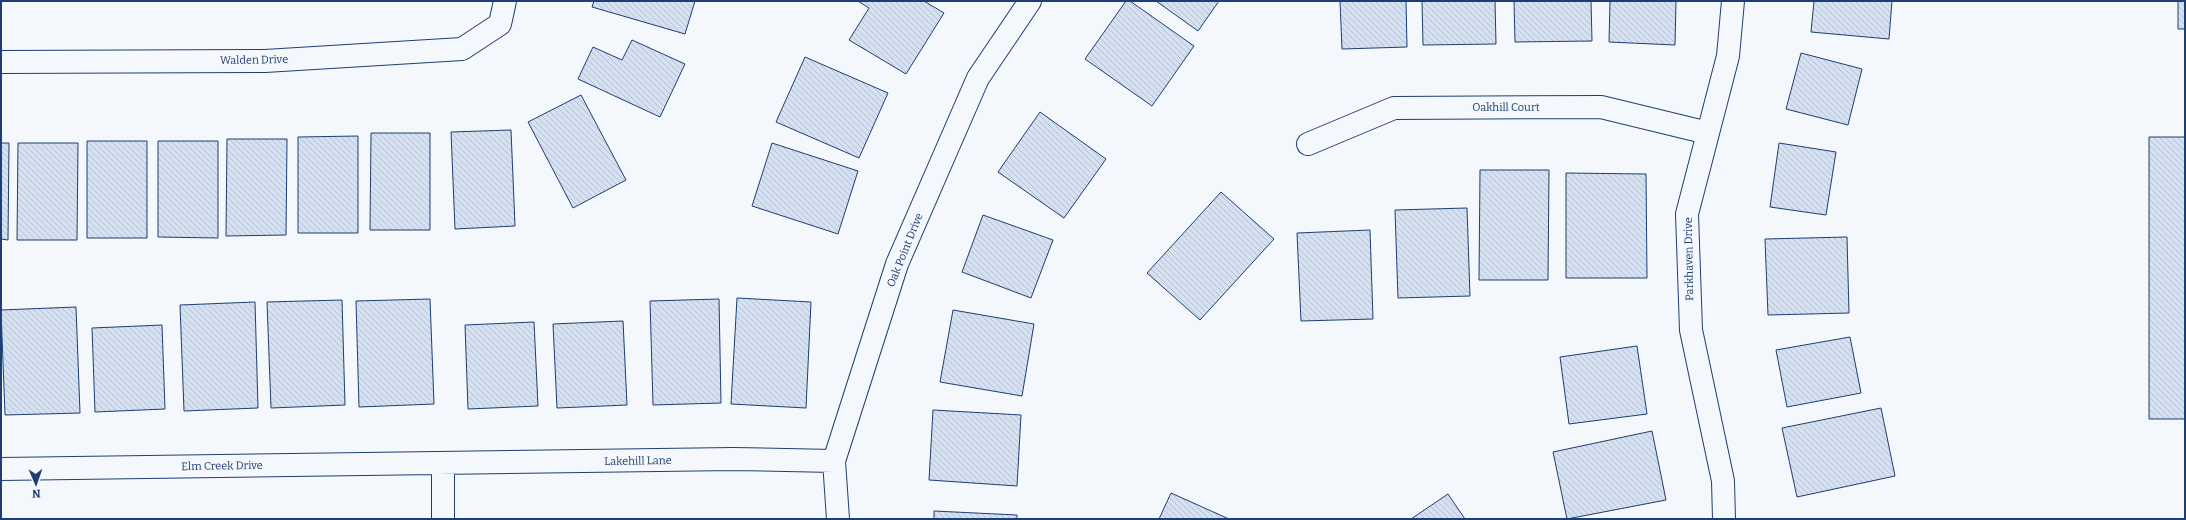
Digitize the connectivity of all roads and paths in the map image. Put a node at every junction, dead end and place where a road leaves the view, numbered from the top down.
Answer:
1 (505, 1) edge
2 (1030, 1) edge
3 (1733, 1) edge
4 (1, 62) edge
5 (1708, 133) junction
6 (1308, 144) dead end
7 (834, 461) junction
8 (443, 463) junction
9 (1, 469) edge
10 (443, 519) edge
11 (838, 519) edge
12 (1724, 519) edge

1 - 4 street, Walden Drive
2 - 7 street, Oak Point Drive
3 - 5 street, Parkhaven Drive
5 - 6 street, Oakhill Court
5 - 12 street, Parkhaven Drive
7 - 8 street, Lakehill Lane
7 - 11 street, Oak Point Drive
8 - 9 street, Elm Creek Drive
8 - 10 street

